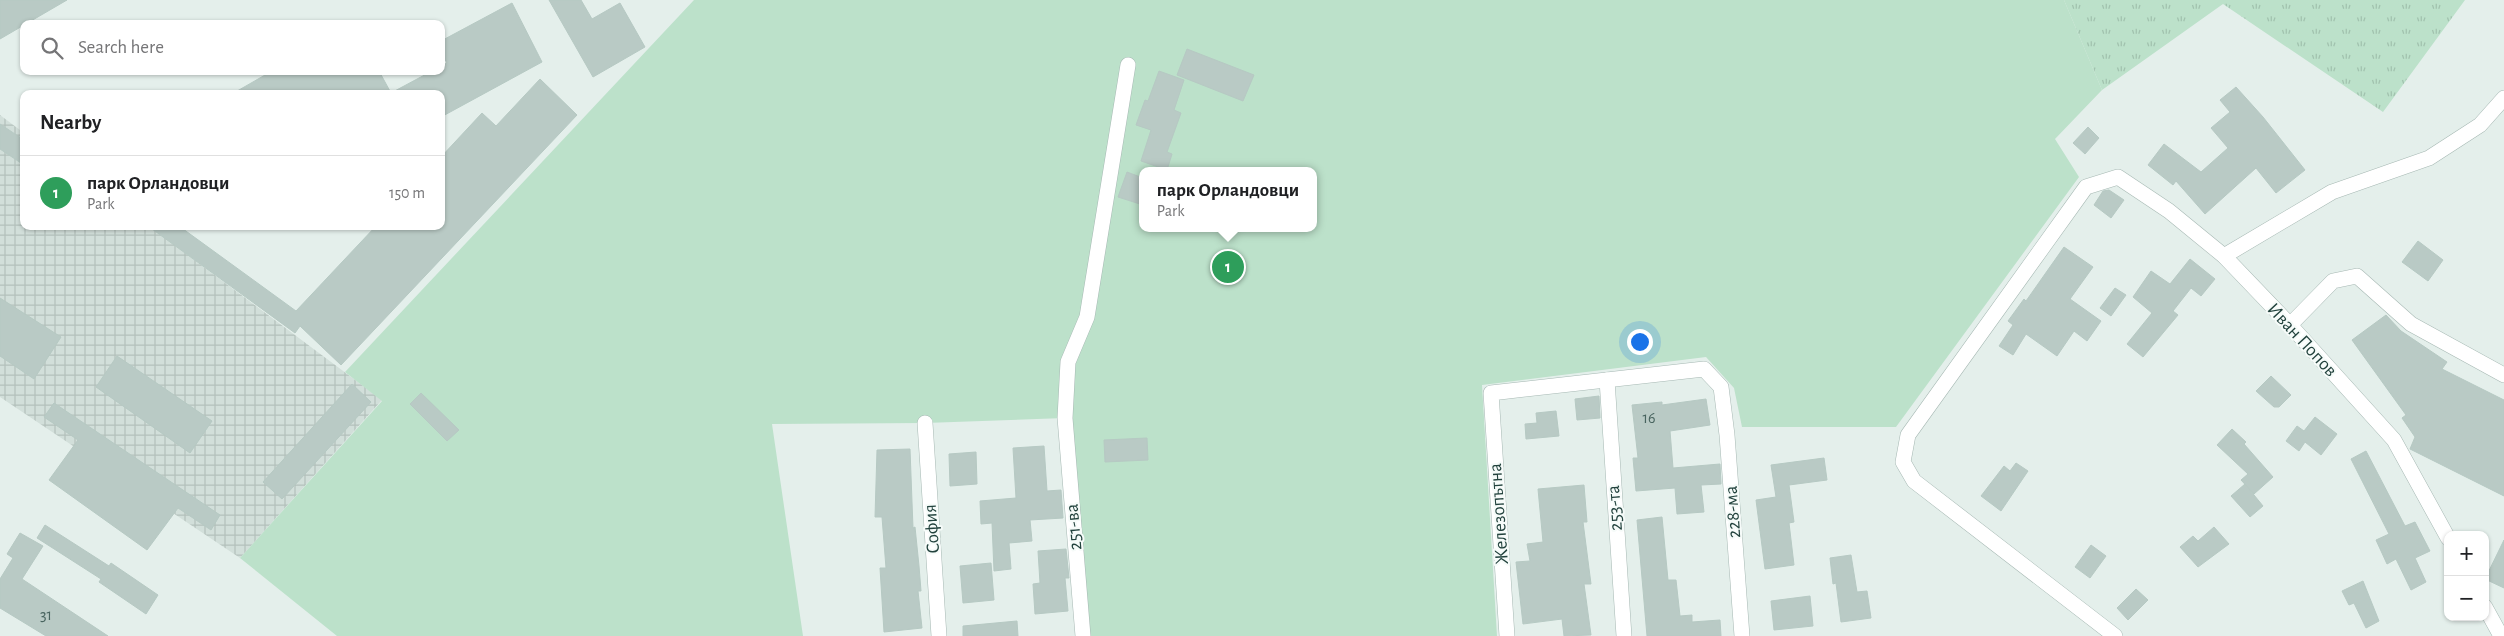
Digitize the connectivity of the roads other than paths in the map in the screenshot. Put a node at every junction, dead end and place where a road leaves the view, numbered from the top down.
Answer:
1 (1128, 65) dead end
2 (2504, 98) edge
3 (2224, 256) junction
4 (2290, 325) junction
5 (2504, 375) edge
6 (1607, 380) junction
7 (925, 422) dead end
8 (2444, 531) edge
9 (2489, 614) edge
10 (940, 636) edge
11 (1083, 636) edge
12 (1507, 636) edge
13 (1624, 636) edge
14 (1742, 636) edge
15 (2115, 636) edge
16 (2501, 636) edge

1 - 11 street, 251-ва
2 - 3 street
3 - 4 street, Иван Попов
3 - 15 street, Иван Попов
4 - 5 street
4 - 8 street, Иван Попов
6 - 12 street, Железопътна
6 - 13 street, 253-та
6 - 14 street, 228-ма
7 - 10 street, София
9 - 16 street

